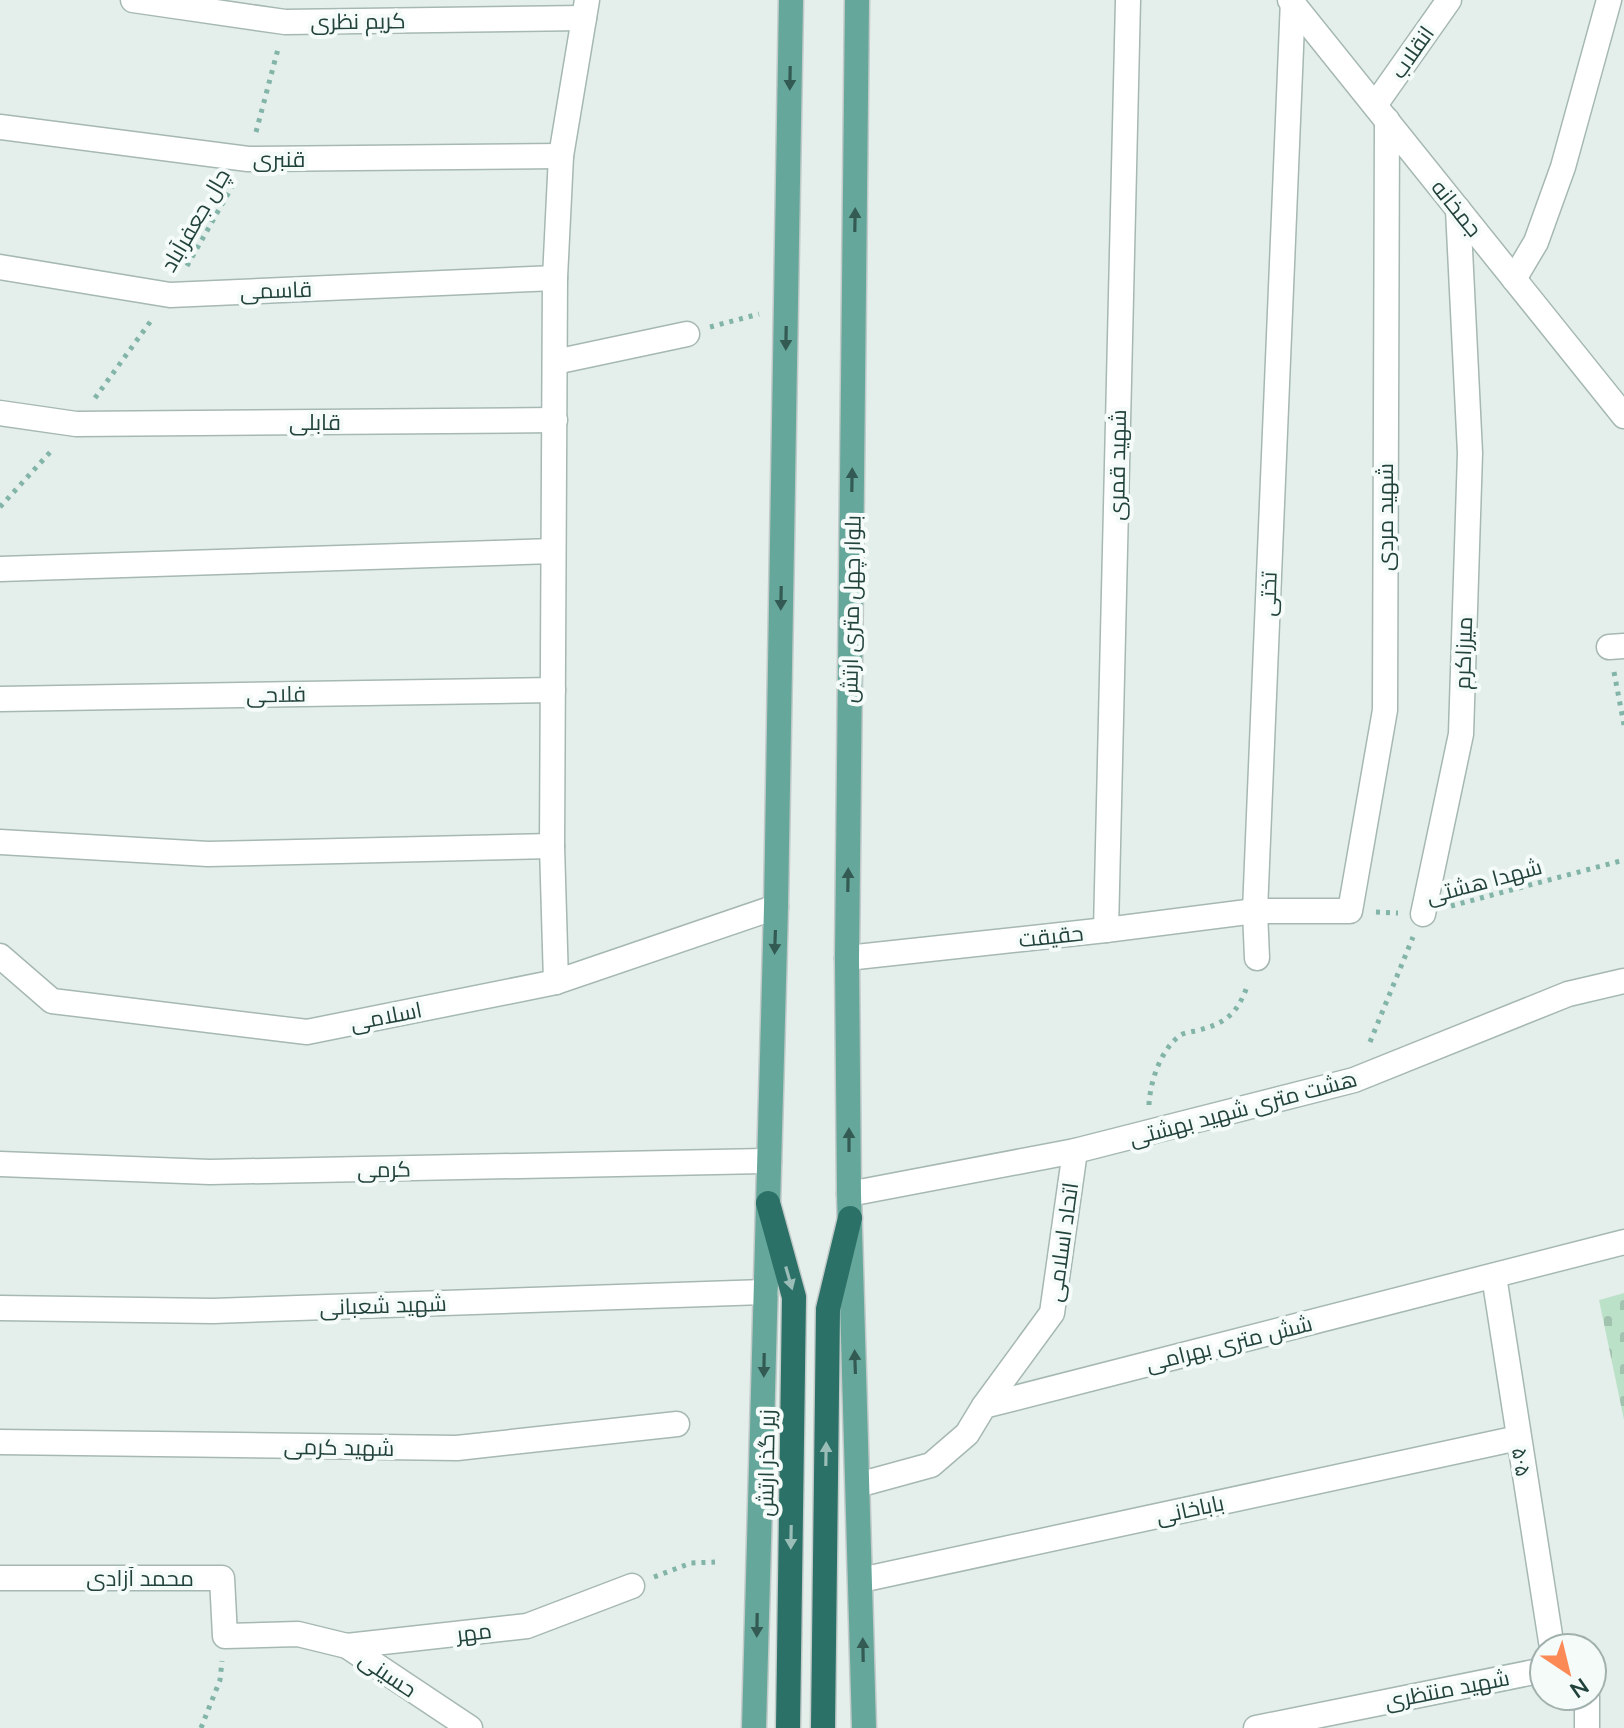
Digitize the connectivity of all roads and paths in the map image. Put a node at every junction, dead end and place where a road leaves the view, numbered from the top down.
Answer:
1 (133, 0) edge
2 (791, 0) edge
3 (857, 0) edge
4 (1128, 0) edge
5 (1449, 0) edge
6 (1609, 0) edge
7 (1292, 1) edge
8 (586, 9) edge
9 (285, 22) junction
10 (1381, 112) junction
11 (0, 127) edge
12 (561, 156) junction
13 (248, 159) junction
14 (1458, 209) junction
15 (0, 267) edge
16 (555, 278) junction
17 (1514, 279) junction
18 (170, 295) junction
19 (787, 307) junction
20 (687, 334) joint
21 (555, 362) junction
22 (0, 413) edge
23 (1624, 416) edge
24 (555, 420) junction
25 (553, 551) junction
26 (0, 569) edge
27 (1616, 647) edge
28 (553, 690) junction
29 (0, 699) edge
30 (1624, 725) edge
31 (0, 842) edge
32 (552, 846) junction
33 (1624, 860) edge
34 (776, 907) junction
35 (1255, 911) junction
36 (1350, 911) junction
37 (1423, 914) junction
38 (1106, 930) junction
39 (0, 956) edge
40 (847, 958) junction
41 (1257, 958) joint
42 (1624, 981) edge
43 (556, 982) junction
44 (1354, 1080) junction
45 (1149, 1134) junction
46 (1075, 1151) junction
47 (769, 1161) junction
48 (0, 1164) edge
49 (849, 1194) junction
50 (768, 1203) junction
51 (850, 1218) junction
52 (1624, 1242) edge
53 (1494, 1276) junction
54 (766, 1292) junction
55 (0, 1308) edge
56 (984, 1406) junction
57 (677, 1424) dead end
58 (1518, 1438) junction
59 (0, 1442) edge
60 (858, 1485) junction
61 (715, 1562) dead end
62 (0, 1578) edge
63 (861, 1580) junction
64 (632, 1586) joint
65 (1549, 1632) edge
66 (225, 1636) junction
67 (347, 1646) junction
68 (1528, 1673) edge
69 (201, 1728) edge
70 (470, 1728) edge
71 (754, 1728) edge
72 (788, 1728) edge
73 (823, 1728) edge
74 (864, 1728) edge
75 (1256, 1728) edge

1 - 9 street, کریم نظری
2 -> 19 main road
40 -> 3 main road, بلوار چهل متری ارتش
4 - 38 street, شهید قمری
5 - 10 street, انقلاب
6 - 17 street
7 - 10 street, جمخانه
7 - 35 street, تختی
8 - 9 street, کریم نظری
8 - 12 street
9 - 13 path, چال جعفرآباد
10 - 14 street, جمخانه
10 - 36 street, شهید مردی
11 - 13 street, قنبری
12 - 13 street, قنبری
12 - 16 street
13 - 18 path, چال جعفرآباد
14 - 17 street, جمخانه
14 - 37 street, میرزاکرم
15 - 18 street, قاسمی
16 - 18 street, قاسمی
16 - 21 street
17 - 23 street, جمخانه
19 - 20 path
19 -> 34 main road
20 - 21 street
21 - 24 street
22 - 24 street, قابلی
24 - 25 street
25 - 26 street
25 - 28 street
27 - 30 path
28 - 29 street, فلاحی
28 - 32 street
31 - 32 street
32 - 43 street
33 - 37 path, شهدا هشتی
34 - 43 street, اسلامی
34 -> 47 main road
35 - 36 street, حقیقت
35 - 38 street, حقیقت
35 - 41 street, تختی
36 - 37 path, شهدا هشتی
37 - 44 path
38 - 40 street, حقیقت
39 - 43 street, اسلامی
49 -> 40 main road, بلوار چهل متری ارتش
41 - 45 path
42 - 44 street, هشت متری شهید بهشتی
44 - 45 street, هشت متری شهید بهشتی
45 - 46 street, هشت متری شهید بهشتی
46 - 49 street, هشت متری شهید بهشتی
46 - 56 street, اتحاد اسلامی
47 - 48 street, کرمی
47 - 50 main road
49 - 51 main road, بلوار چهل متری ارتش
50 - 54 main road
50 -> 72 highway, زیر گذر ارتش
60 -> 51 main road, بلوار چهل متری ارتش
73 -> 51 highway
52 - 53 street, شش متری بهرامی
53 - 56 street, شش متری بهرامی
53 - 58 street, ۵۰۵
54 - 55 street, شهید شعبانی
54 -> 71 main road
56 - 60 street
57 - 59 street, شهید کرمی
58 - 63 street, باباخانی
58 - 65 street, ۵۰۵
60 - 63 main road, بلوار چهل متری ارتش
61 - 64 path
62 - 66 street, محمد آزادی
74 -> 63 main road, بلوار چهل متری ارتش
64 - 67 street, مهر
66 - 67 street, مهر
66 - 69 path
67 - 70 street, حسینی
68 - 75 street, شهید منتظری

